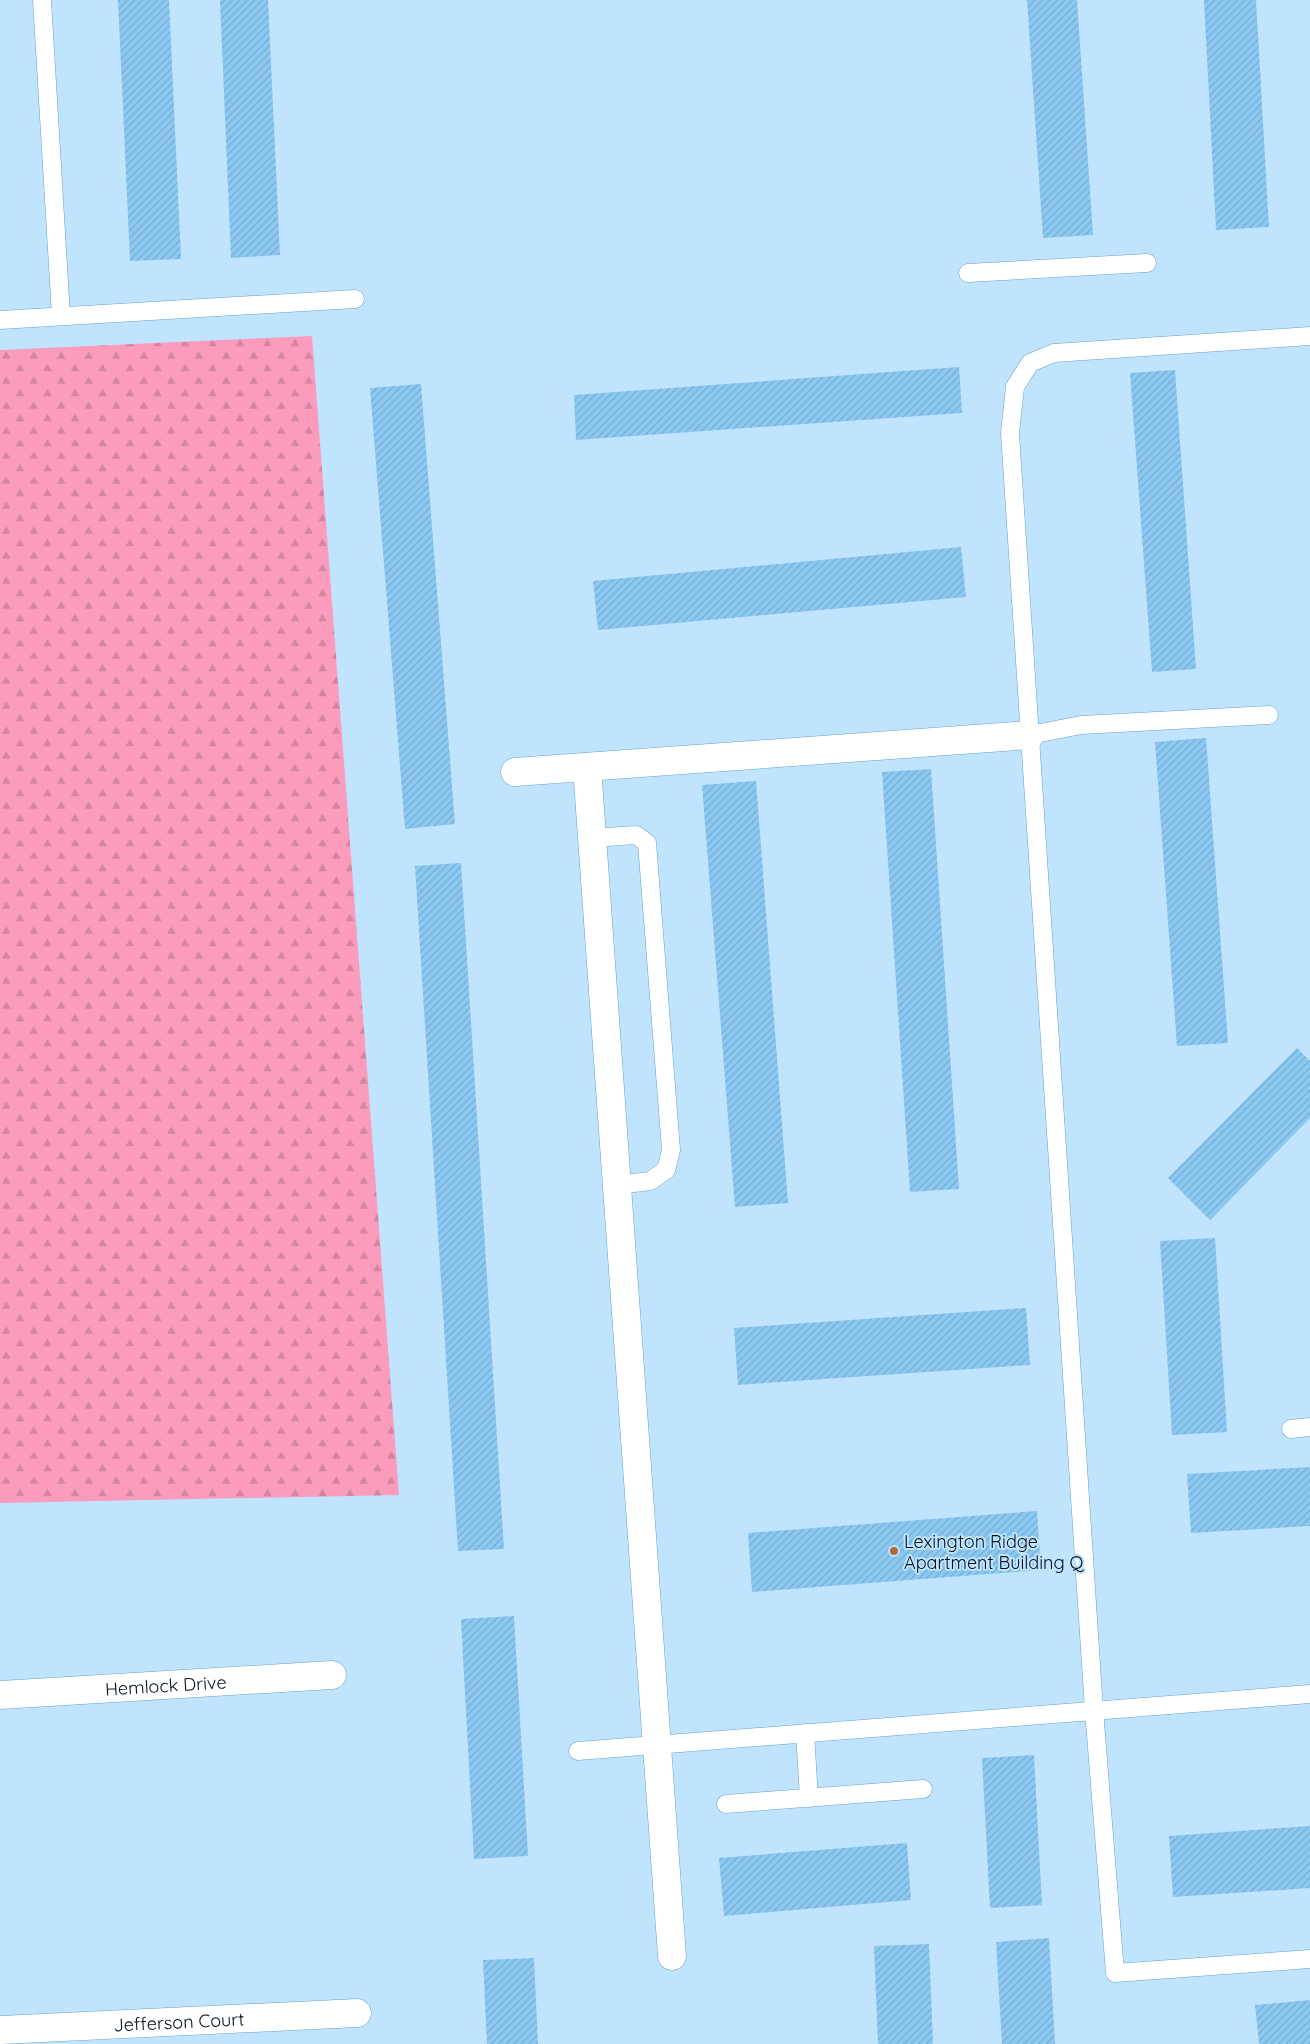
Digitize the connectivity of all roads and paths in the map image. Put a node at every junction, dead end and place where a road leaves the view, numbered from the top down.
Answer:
1 (42, 0) edge
2 (1147, 263) dead end
3 (968, 273) dead end
4 (355, 299) dead end
5 (61, 316) junction
6 (0, 320) edge
7 (1310, 336) edge
8 (1269, 715) dead end
9 (1030, 735) junction
10 (587, 767) junction
11 (515, 772) dead end
12 (592, 838) junction
13 (617, 1185) junction
14 (1310, 1427) edge
15 (1291, 1429) dead end
16 (332, 1675) dead end
17 (1310, 1694) edge
18 (0, 1695) edge
19 (1094, 1710) junction
20 (805, 1733) junction
21 (658, 1744) junction
22 (578, 1751) dead end
23 (923, 1790) dead end
24 (809, 1798) junction
25 (726, 1804) dead end
26 (672, 1956) dead end
27 (1310, 1959) edge
28 (357, 2013) dead end
29 (0, 2030) edge

1 - 5 lane
2 - 3 lane
4 - 5 lane
5 - 6 lane
7 - 9 lane
8 - 9 lane
9 - 10 street
9 - 19 lane
10 - 11 street
10 - 12 street
12 - 13 street
12 - 13 lane
13 - 21 street
14 - 15 lane
16 - 18 street, Hemlock Drive
17 - 19 lane
19 - 20 lane
19 - 27 lane
20 - 21 lane
20 - 24 lane
21 - 22 lane
21 - 26 street
23 - 24 lane
24 - 25 lane
28 - 29 street, Jefferson Court

